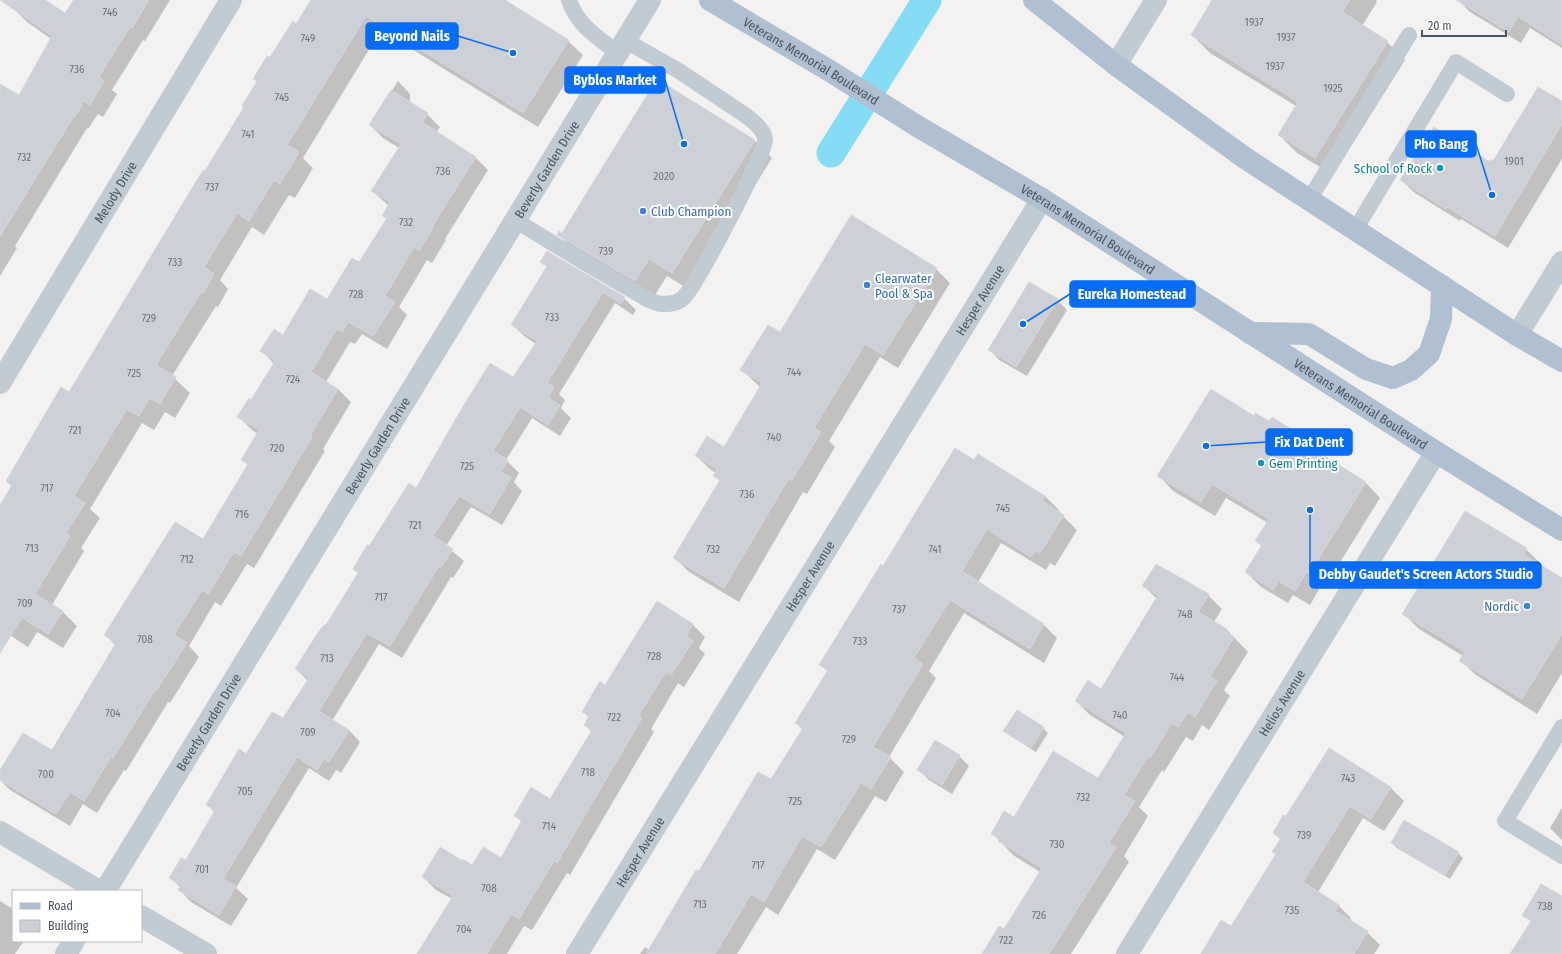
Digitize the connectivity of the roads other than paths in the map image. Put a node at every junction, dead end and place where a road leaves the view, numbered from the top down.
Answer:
1 (231, 0) edge
2 (569, 0) edge
3 (650, 0) edge
4 (710, 0) edge
5 (1034, 0) edge
6 (1156, 0) edge
7 (1408, 35) dead end
8 (622, 47) junction
9 (1116, 65) junction
10 (1507, 94) dead end
11 (1042, 199) junction
12 (1309, 200) junction
13 (516, 220) junction
14 (1355, 230) junction
15 (1562, 262) edge
16 (1442, 286) junction
17 (1250, 332) junction
18 (1516, 335) junction
19 (1562, 361) edge
20 (0, 383) edge
21 (1436, 452) junction
22 (1562, 530) edge
23 (1562, 727) edge
24 (0, 832) edge
25 (1562, 856) edge
26 (97, 890) edge
27 (106, 890) edge
28 (142, 917) edge
29 (73, 942) edge
30 (66, 954) edge
31 (206, 954) edge
32 (577, 954) edge
33 (1127, 954) edge

1 - 20 street, Melody Drive
2 - 8 lane
3 - 8 street, Beverly Garden Drive
4 - 11 main road, Veterans Memorial Boulevard
5 - 9 main road
6 - 9 street
7 - 12 lane
8 - 13 street, Beverly Garden Drive
8 - 13 lane
9 - 12 main road
10 - 14 lane
11 - 17 main road, Veterans Memorial Boulevard
11 - 32 street, Hesper Avenue
12 - 14 main road
13 - 27 street, Beverly Garden Drive
14 - 16 main road
15 - 18 street
16 - 17 main road
16 - 18 main road
17 - 21 main road, Veterans Memorial Boulevard
18 - 19 main road
21 - 22 main road, Veterans Memorial Boulevard
21 - 33 street, Helios Avenue
23 - 25 lane
24 - 26 street
28 - 31 street
29 - 30 street

